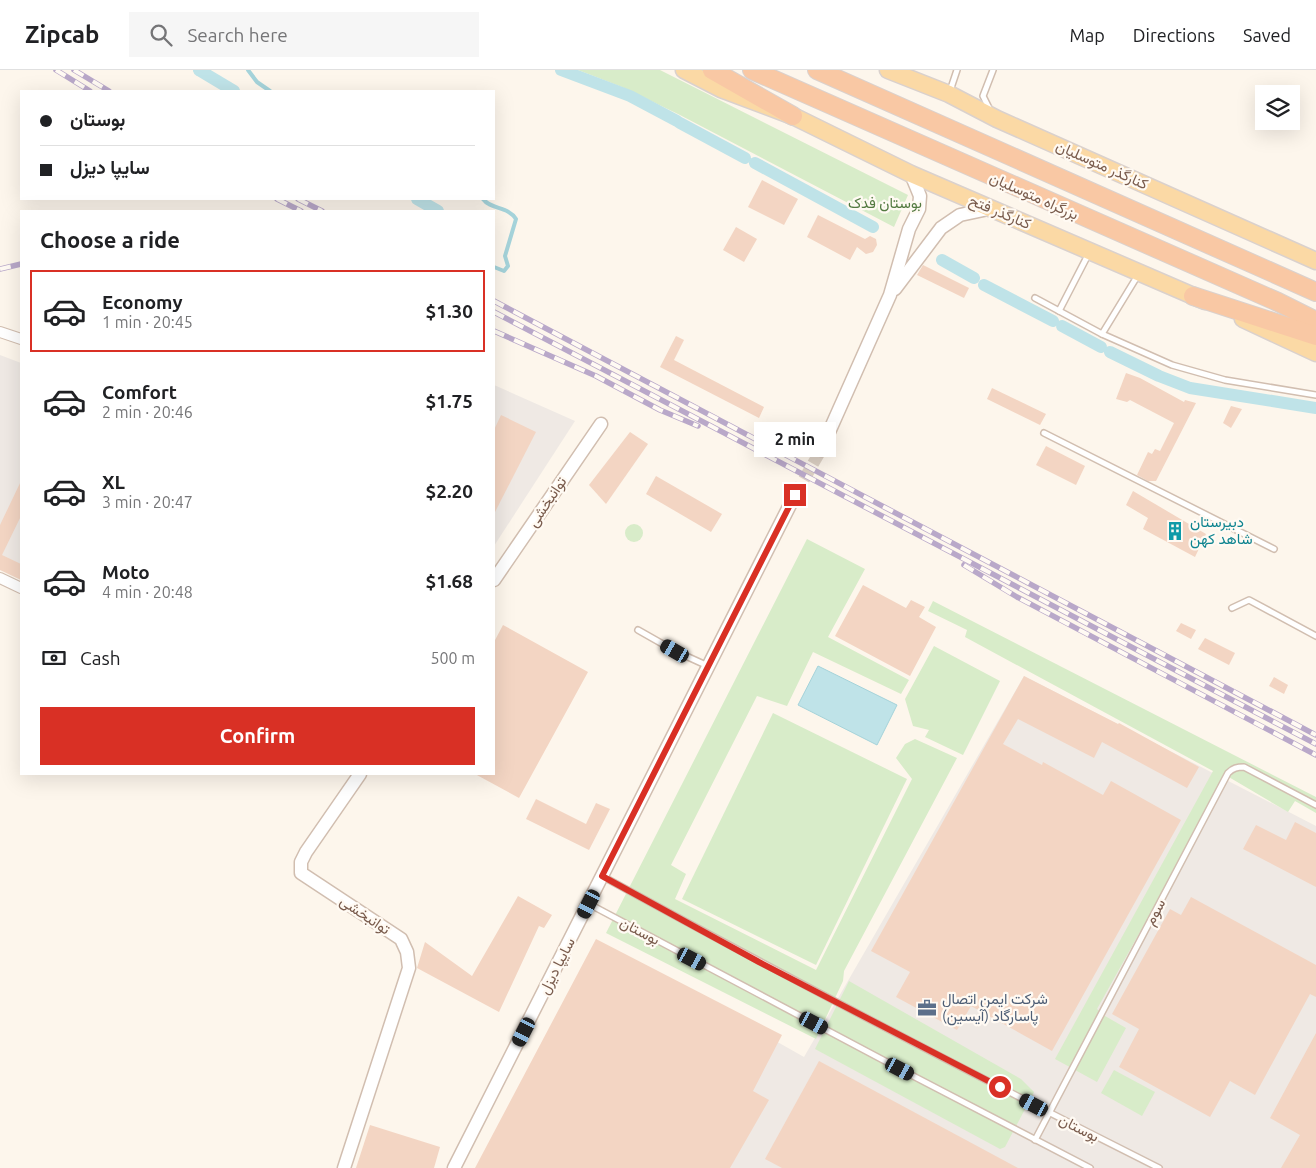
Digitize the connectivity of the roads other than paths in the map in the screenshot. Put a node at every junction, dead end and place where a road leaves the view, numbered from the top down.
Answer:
1 (684, 70) edge
2 (712, 70) edge
3 (752, 70) edge
4 (817, 70) edge
5 (888, 70) edge
6 (957, 70) edge
7 (993, 70) edge
8 (949, 94) junction
9 (793, 116) junction
10 (997, 119) junction
11 (911, 174) junction
12 (993, 208) junction
13 (1090, 251) junction
14 (1316, 261) edge
15 (1139, 272) junction
16 (1316, 292) edge
17 (890, 295) junction
18 (1193, 296) junction
19 (1035, 298) dead end
20 (1059, 311) junction
21 (1316, 321) edge
22 (0, 332) edge
23 (1102, 334) junction
24 (1316, 336) edge
25 (20, 339) edge
26 (1316, 353) edge
27 (1316, 395) edge
28 (600, 424) dead end
29 (1044, 433) dead end
30 (821, 450) tunnel mouth
31 (795, 495) tunnel mouth
32 (1274, 548) dead end
33 (499, 563) edge
34 (495, 577) edge
35 (0, 578) edge
36 (20, 588) edge
37 (1232, 608) dead end
38 (638, 630) dead end
39 (1316, 636) edge
40 (708, 667) junction
41 (359, 775) edge
42 (1316, 805) edge
43 (602, 876) junction
44 (589, 904) junction
45 (1050, 1113) junction
46 (1035, 1140) junction
47 (344, 1168) edge
48 (454, 1168) edge
49 (1090, 1168) edge
50 (1159, 1168) edge

1 - 9 main road, کنارگذر فتح
2 - 9 highway
3 - 21 highway, بزرگراه متوسلیان
4 - 16 highway, بزرگراه متوسلیان
5 - 8 main road, کنارگذر متوسلیان
6 - 8 lane
7 - 10 lane
8 - 10 main road, کنارگذر متوسلیان
9 - 11 main road, کنارگذر فتح
10 - 14 main road, کنارگذر متوسلیان
11 - 12 main road, کنارگذر فتح
11 - 17 street
12 - 13 main road, کنارگذر فتح
12 - 17 street
13 - 15 main road, کنارگذر فتح
13 - 20 lane
15 - 18 main road, کنارگذر فتح
15 - 23 lane
17 - 30 street
18 - 24 highway
18 - 26 main road, کنارگذر فتح
19 - 20 lane
20 - 23 lane
22 - 25 street
23 - 27 lane
28 - 33 street, توانبخشی
29 - 32 lane
31 - 40 street, سایپا دیزل
33 - 34 street, توانبخشی
35 - 36 street
37 - 39 lane
38 - 40 lane
40 - 43 street, سایپا دیزل
41 - 47 street, توانبخشی
42 - 45 lane, سوم
43 - 44 street, سایپا دیزل
43 - 45 lane, بوستان
44 - 46 lane, بوستان
44 - 48 street, سایپا دیزل
45 - 46 lane, سوم
45 - 50 lane, بوستان
46 - 49 lane, بوستان

